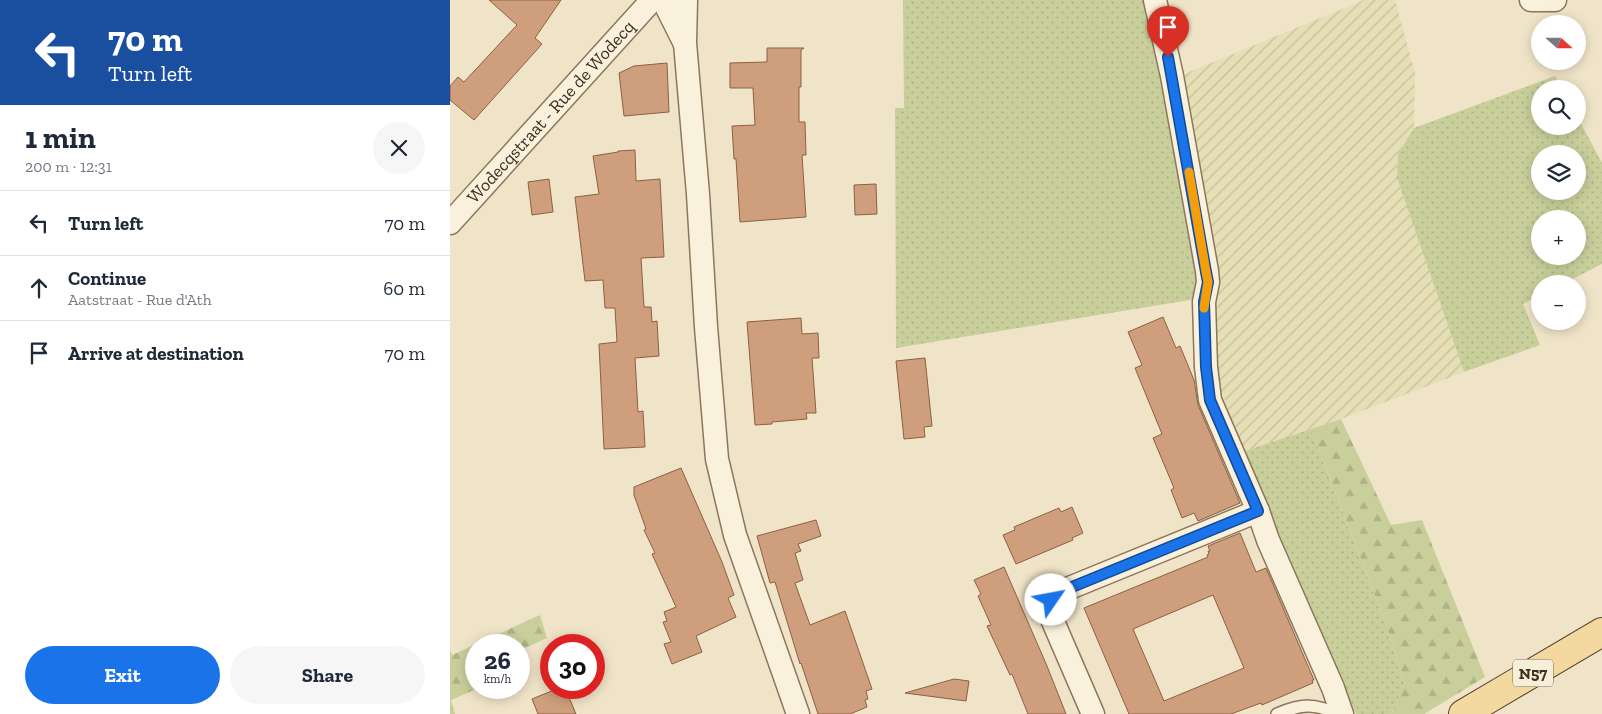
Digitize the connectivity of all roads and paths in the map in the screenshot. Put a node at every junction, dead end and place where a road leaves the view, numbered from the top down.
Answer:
1 (652, 0) edge
2 (663, 0) edge
3 (686, 0) edge
4 (1155, 0) edge
5 (1531, 0) edge
6 (1555, 0) edge
7 (685, 43) junction
8 (450, 223) edge
9 (1258, 511) junction
10 (1602, 632) edge
11 (798, 714) edge
12 (1092, 714) edge
13 (1277, 714) edge
14 (1341, 714) edge
15 (1463, 714) edge

1 - 8 street, Wodecqstraat - Rue de Wodecq
2 - 7 street
3 - 7 street
4 - 9 street
5 - 6 street
7 - 11 street
9 - 12 street
9 - 14 street
10 - 15 main road, N57
13 - 14 lane

